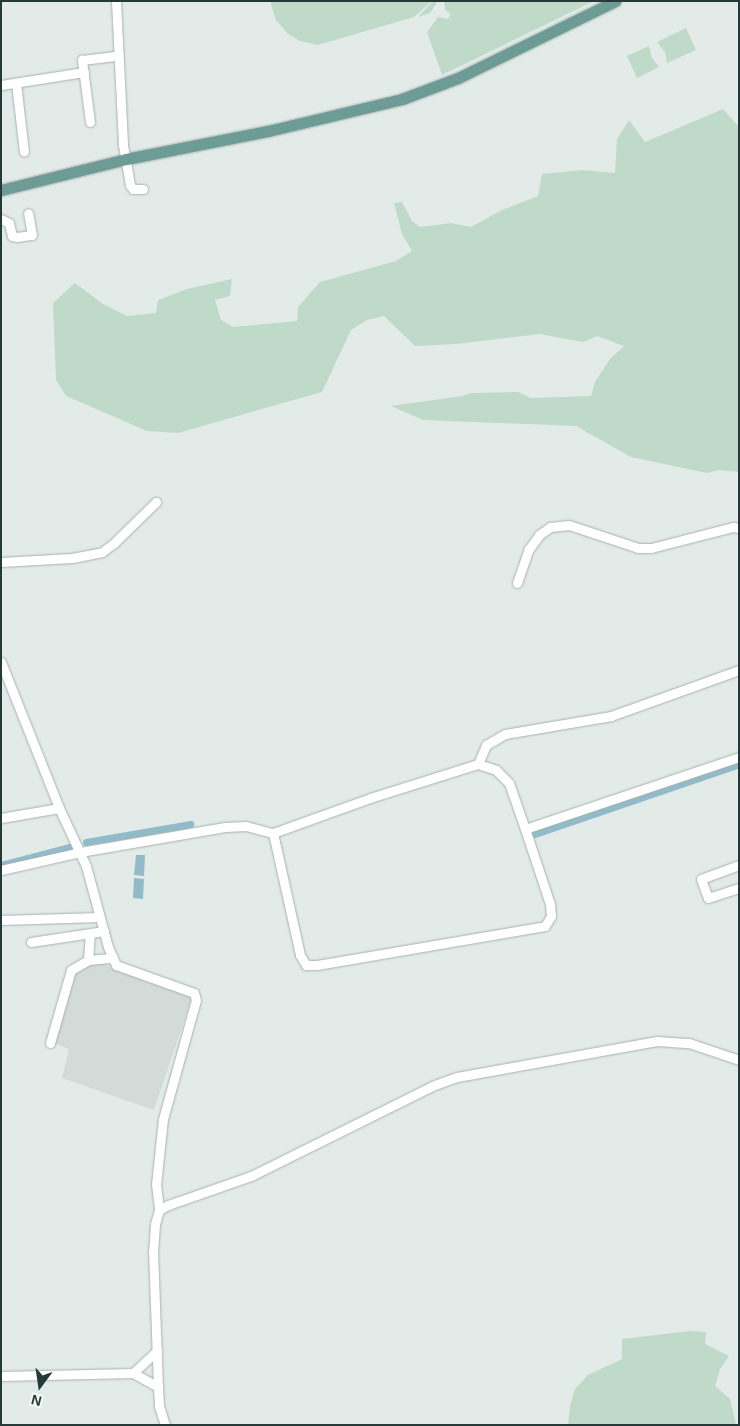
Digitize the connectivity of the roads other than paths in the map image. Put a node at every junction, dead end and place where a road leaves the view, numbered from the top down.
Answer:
1 (116, 1) edge
2 (615, 1) edge
3 (118, 56) junction
4 (84, 72) junction
5 (16, 83) junction
6 (1, 85) edge
7 (90, 122) dead end
8 (24, 152) dead end
9 (126, 159) junction
10 (143, 188) dead end
11 (1, 190) edge
12 (28, 213) dead end
13 (1, 219) edge
14 (156, 502) dead end
15 (739, 528) edge
16 (1, 562) edge
17 (517, 584) dead end
18 (1, 662) edge
19 (739, 670) edge
20 (739, 758) edge
21 (478, 764) junction
22 (59, 808) junction
23 (1, 818) edge
24 (525, 829) junction
25 (273, 832) junction
26 (80, 852) junction
27 (739, 866) edge
28 (1, 870) edge
29 (739, 888) edge
30 (100, 917) junction
31 (1, 920) edge
32 (104, 931) junction
33 (90, 934) junction
34 (31, 942) dead end
35 (113, 958) junction
36 (88, 960) junction
37 (50, 1043) dead end
38 (739, 1060) edge
39 (159, 1210) junction
40 (157, 1351) junction
41 (133, 1373) junction
42 (1, 1376) edge
43 (158, 1386) junction
44 (165, 1425) edge

1 - 3 street
2 - 9 main road
3 - 4 street
3 - 9 street
4 - 5 street
4 - 7 street
5 - 6 street
5 - 8 street
9 - 10 street
9 - 11 main road
12 - 13 street
14 - 16 street
15 - 17 street
18 - 22 street
19 - 21 street
20 - 24 street
21 - 24 street
21 - 25 street
22 - 23 street
22 - 26 street
24 - 25 street
25 - 26 street
26 - 28 street
26 - 30 street
27 - 29 street
30 - 31 street
30 - 32 street
32 - 33 street
32 - 35 street
33 - 34 street
33 - 36 street
35 - 36 street
35 - 39 street
36 - 37 street
38 - 39 street
39 - 40 street
40 - 41 street
40 - 43 street
41 - 42 street
41 - 43 street
43 - 44 street

